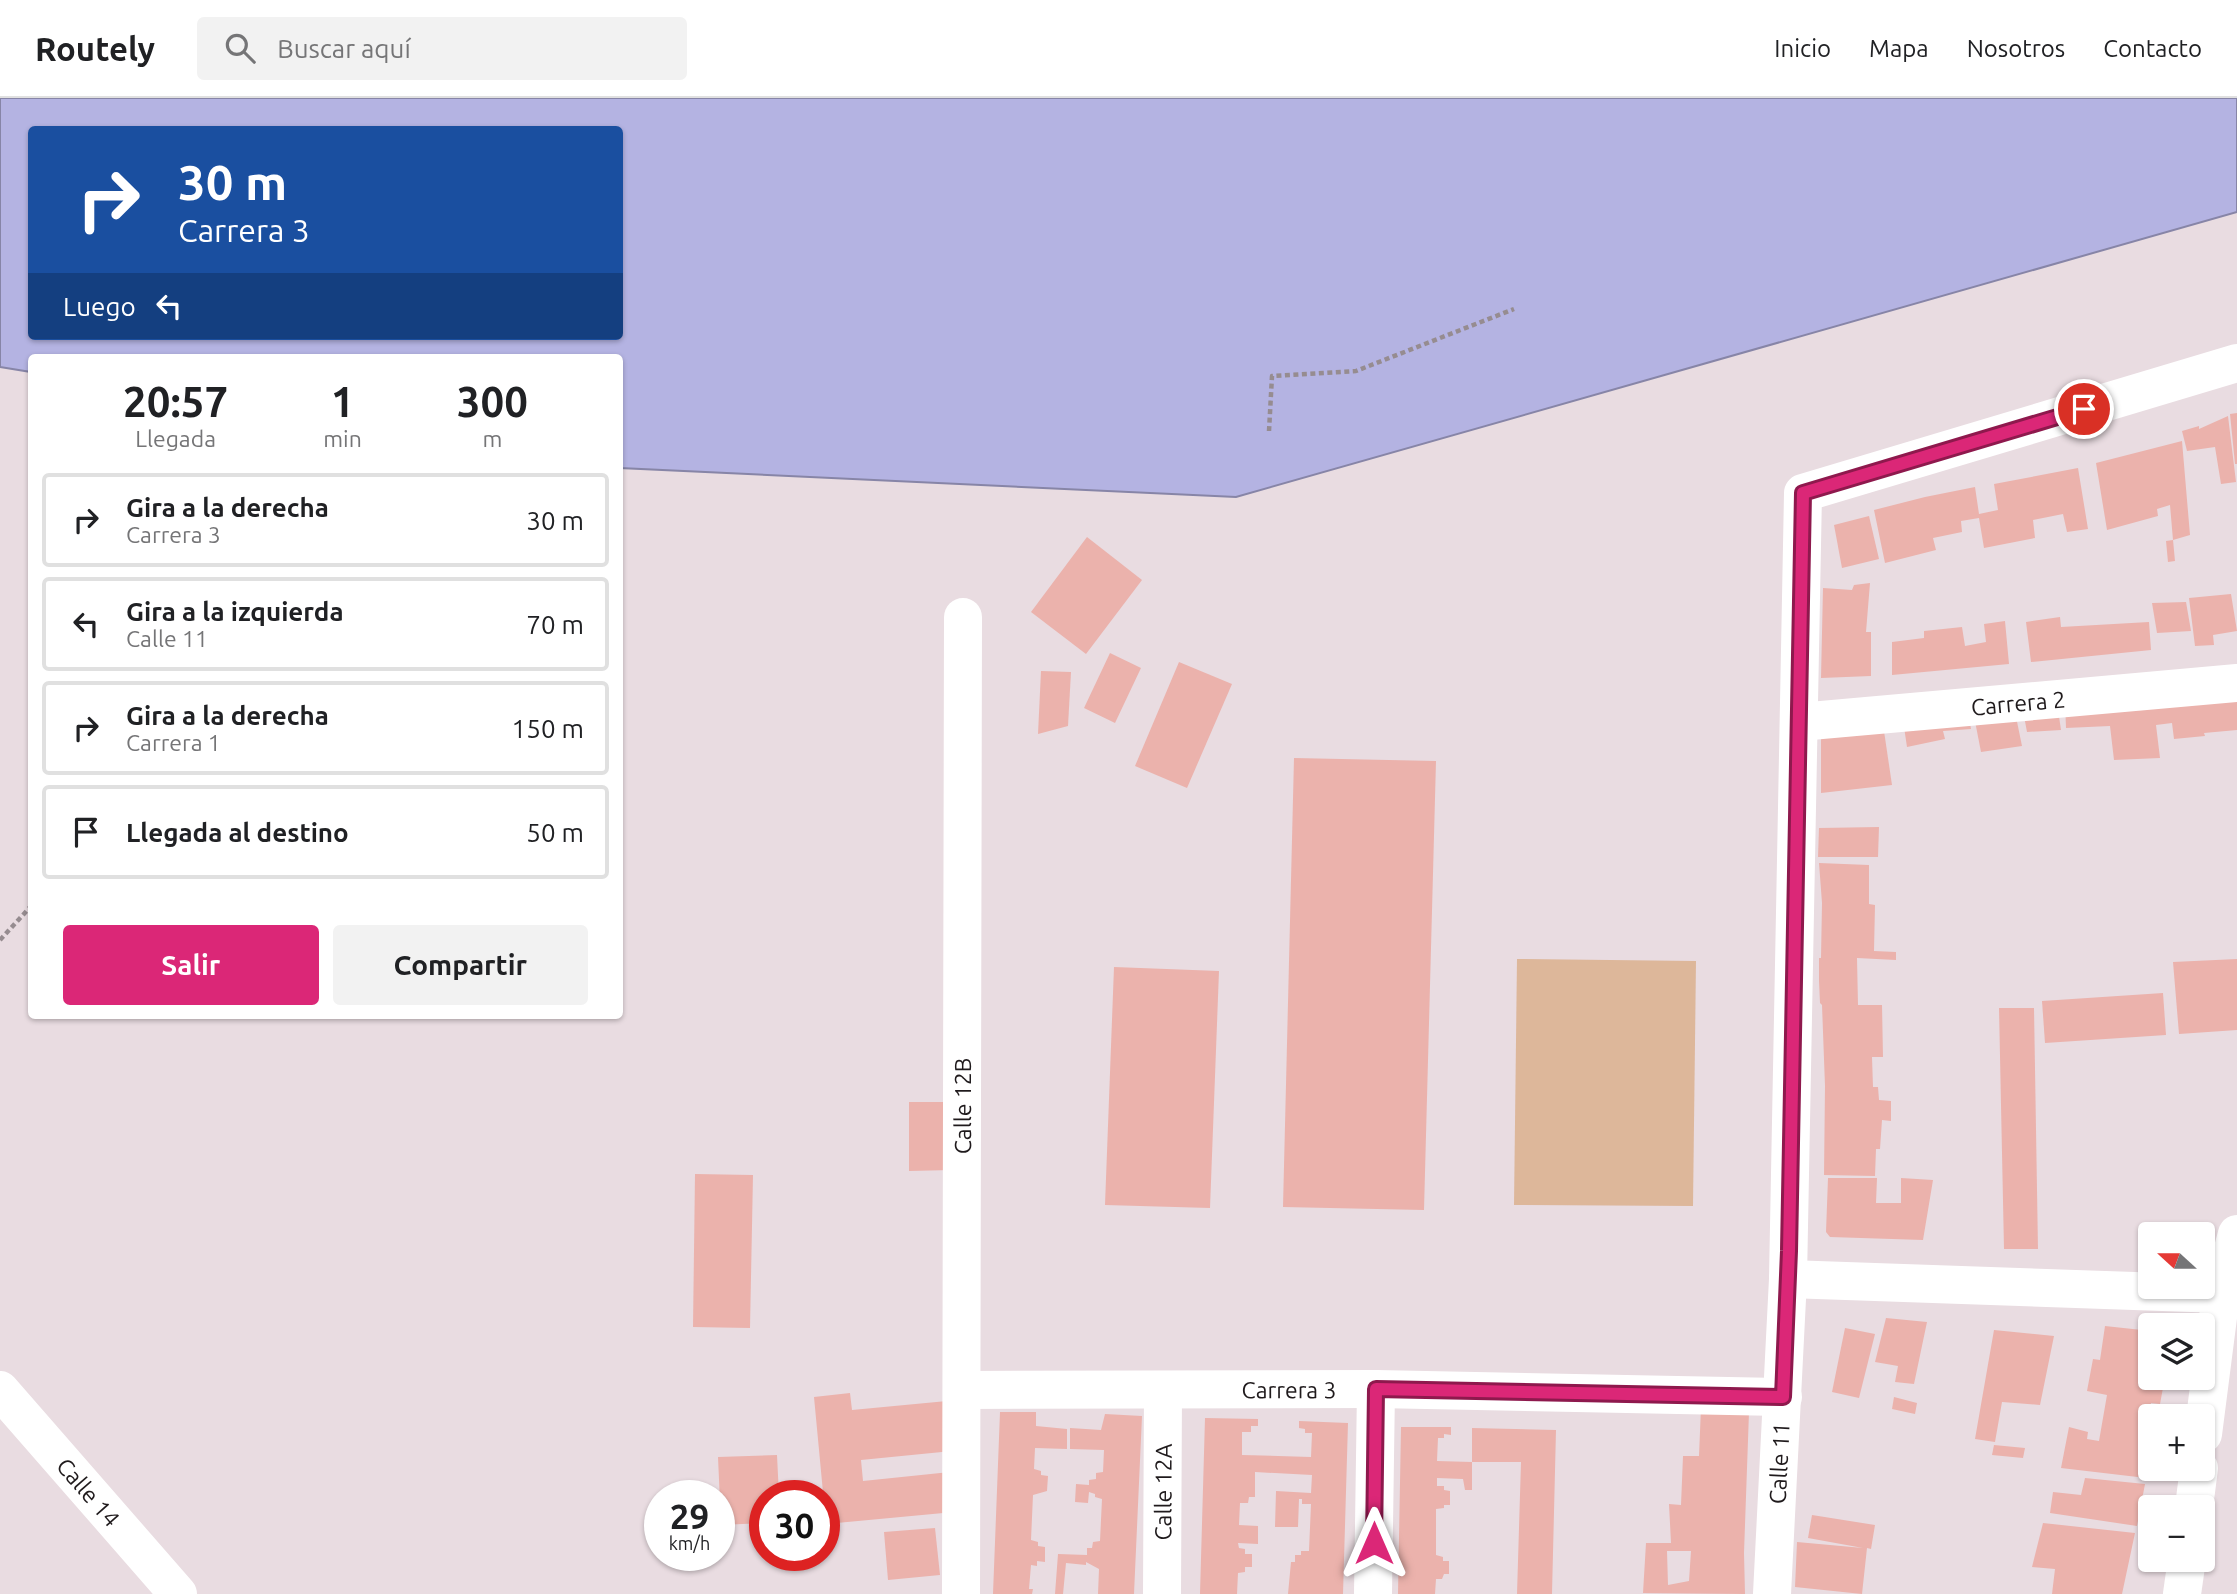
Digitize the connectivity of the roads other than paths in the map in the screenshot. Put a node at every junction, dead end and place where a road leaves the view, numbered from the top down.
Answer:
1 (2237, 363) edge
2 (963, 617) dead end
3 (2237, 683) edge
4 (1799, 722) junction
5 (2237, 1234) edge
6 (1788, 1279) junction
7 (2221, 1294) junction
8 (1376, 1389) junction
9 (0, 1390) edge
10 (962, 1390) junction
11 (1163, 1390) junction
12 (1783, 1397) junction
13 (2207, 1404) edge
14 (2185, 1572) edge
15 (178, 1594) edge
16 (961, 1594) edge
17 (1162, 1594) edge
18 (1373, 1594) edge
19 (1772, 1594) edge
20 (2182, 1594) edge

1 - 4 street, Calle 11
2 - 10 street, Calle 12B
3 - 4 street, Carrera 2
4 - 6 street, Calle 11
5 - 7 street
6 - 7 street
6 - 12 street, Calle 11
7 - 13 street
8 - 11 street, Carrera 3
8 - 12 street, Carrera 3
8 - 18 street
9 - 15 street, Calle 14
10 - 11 street, Carrera 3
10 - 16 street, Calle 12B
11 - 17 street, Calle 12A
12 - 19 street, Calle 11
14 - 20 street

